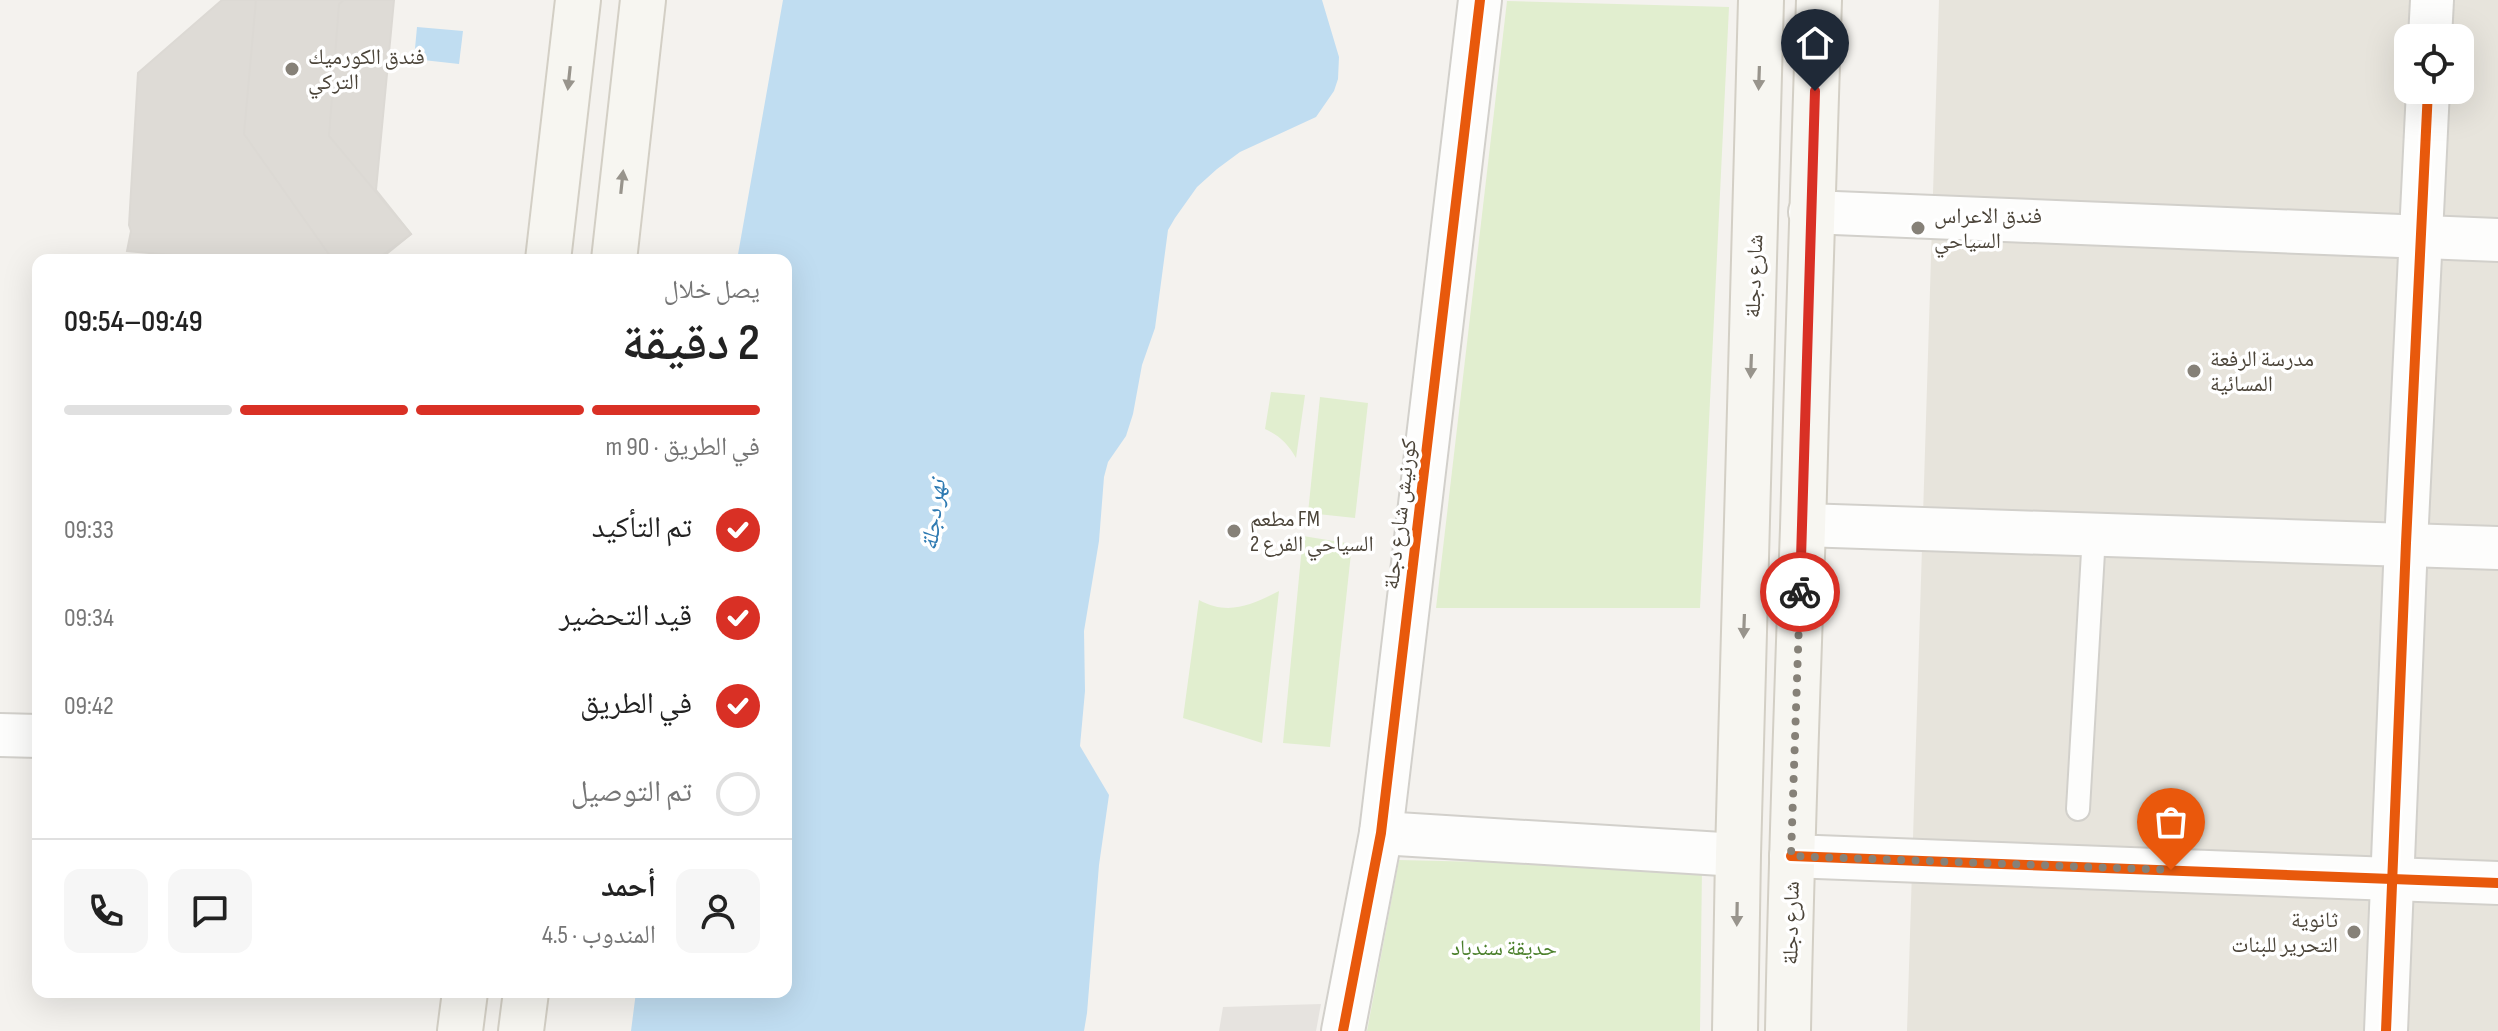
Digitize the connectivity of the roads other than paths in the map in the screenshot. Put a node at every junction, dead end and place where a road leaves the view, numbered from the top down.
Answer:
1 (578, 0) edge
2 (643, 0) edge
3 (1480, 0) edge
4 (1761, 0) edge
5 (1819, 0) edge
6 (2432, 0) edge
7 (2431, 24) edge
8 (2427, 104) edge
9 (1810, 212) junction
10 (2422, 236) junction
11 (2498, 240) edge
12 (549, 254) edge
13 (615, 254) edge
14 (1803, 525) junction
15 (2094, 535) junction
16 (2406, 543) junction
17 (2498, 548) edge
18 (0, 735) edge
19 (32, 736) edge
20 (2078, 809) dead end
21 (1381, 833) junction
22 (1738, 855) junction
23 (1791, 856) junction
24 (2393, 878) junction
25 (2498, 883) edge
26 (464, 998) edge
27 (525, 998) edge
28 (460, 1031) edge
29 (521, 1031) edge
30 (1343, 1031) edge
31 (1735, 1031) edge
32 (1788, 1031) edge
33 (2386, 1031) edge

1 -> 12 main road
13 -> 2 main road
3 - 21 street, كورنيش شارع دجلة
4 -> 22 main road, شارع دجلة
5 - 9 main road, شارع دجلة
6 - 7 street
8 - 10 street
9 - 10 street
9 - 14 main road, شارع دجلة
10 - 11 street
10 - 16 street
14 - 15 street
14 - 23 main road, شارع دجلة
15 - 16 street
15 - 20 lane
16 - 17 street
16 - 24 street
18 - 19 street
21 - 22 street
21 - 30 street, كورنيش شارع دجلة
22 -> 31 main road, شارع دجلة
23 - 24 street
23 - 32 main road, شارع دجلة
24 - 25 street
24 - 33 street
26 - 28 main road
27 - 29 main road

